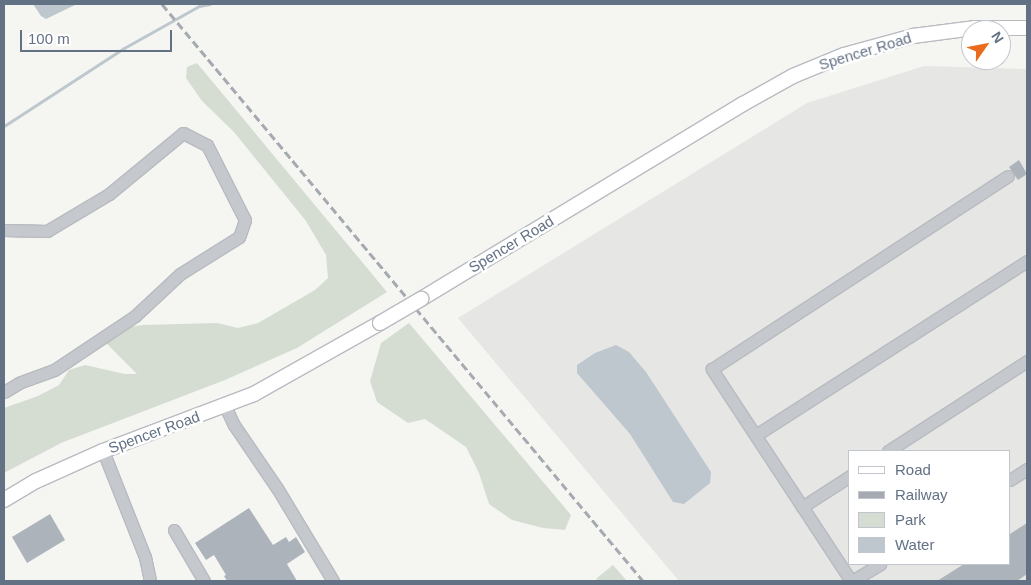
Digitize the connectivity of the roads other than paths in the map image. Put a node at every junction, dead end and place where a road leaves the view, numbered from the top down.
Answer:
1 (1027, 28) edge
2 (1008, 176) dead end
3 (4, 230) edge
4 (1027, 260) edge
5 (1027, 361) edge
6 (4, 392) edge
7 (225, 406) junction
8 (756, 435) junction
9 (890, 450) edge
10 (103, 451) junction
11 (1027, 469) edge
12 (848, 477) edge
13 (1011, 479) edge
14 (4, 500) edge
15 (802, 507) junction
16 (174, 530) dead end
17 (878, 565) edge
18 (150, 581) edge
19 (204, 581) edge
20 (333, 581) edge
21 (852, 581) edge

1 - 7 main road, Spencer Road, bridge
2 - 8 street
3 - 6 street
4 - 8 street
5 - 9 street
7 - 10 main road, Spencer Road
7 - 20 street
8 - 15 street
10 - 14 main road, Spencer Road
10 - 18 street
11 - 13 street
12 - 15 street
15 - 21 street
16 - 19 street
17 - 21 street

